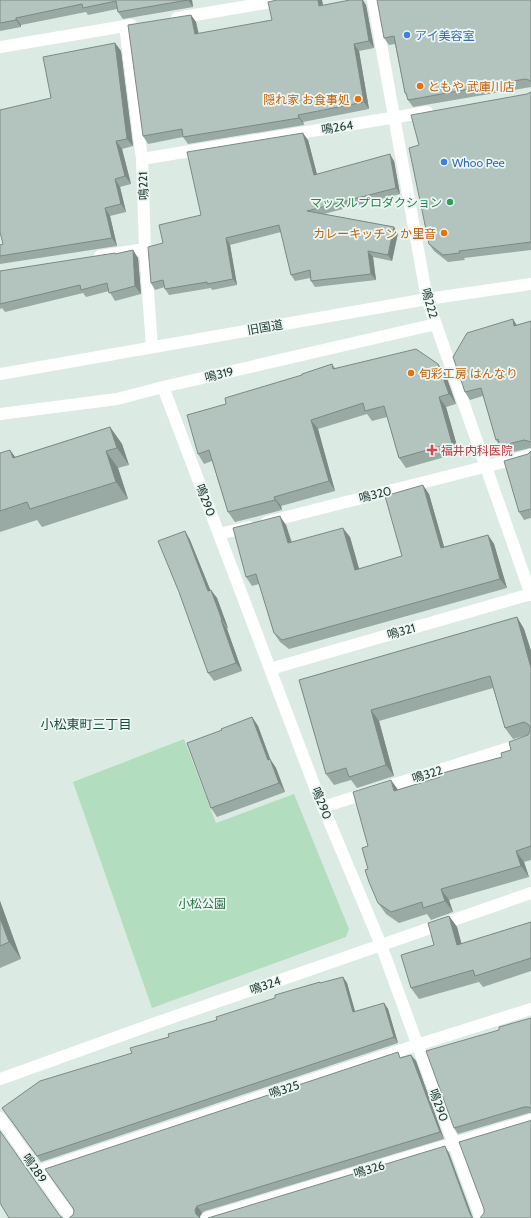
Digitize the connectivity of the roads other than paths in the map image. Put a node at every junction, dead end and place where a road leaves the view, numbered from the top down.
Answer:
1 (283, 0) edge
2 (373, 0) edge
3 (162, 20) edge
4 (140, 24) edge
5 (124, 26) junction
6 (0, 47) edge
7 (440, 110) edge
8 (394, 118) junction
9 (142, 159) junction
10 (145, 249) junction
11 (92, 257) edge
12 (531, 284) edge
13 (427, 299) junction
14 (436, 324) junction
15 (152, 347) junction
16 (0, 374) edge
17 (163, 387) junction
18 (0, 414) edge
19 (531, 454) edge
20 (486, 466) junction
21 (219, 534) junction
22 (531, 594) edge
23 (270, 669) junction
24 (531, 742) edge
25 (323, 807) junction
26 (531, 893) edge
27 (381, 945) junction
28 (531, 1009) edge
29 (417, 1045) junction
30 (0, 1080) edge
31 (0, 1118) edge
32 (531, 1120) edge
33 (453, 1144) junction
34 (38, 1171) junction
35 (70, 1218) edge
36 (207, 1218) edge
37 (481, 1218) edge

1 - 3 street
2 - 8 street, 鳴222
4 - 5 street
5 - 6 street
5 - 9 street, 鳴221
7 - 8 street, 鳴264
8 - 9 street, 鳴264
8 - 13 street, 鳴222
9 - 10 street, 鳴221
10 - 11 street
10 - 15 street, 鳴221
12 - 13 street, 旧国道
13 - 14 street, 鳴222
13 - 15 street, 旧国道
14 - 17 street, 鳴319
14 - 20 street, 鳴222
15 - 16 street, 旧国道
17 - 18 street, 鳴319
17 - 21 street, 鳴290
19 - 20 street, 鳴320
20 - 21 street, 鳴320
20 - 22 street, 鳴222
21 - 23 street, 鳴290
22 - 23 street, 鳴321
23 - 25 street, 鳴290
24 - 25 street, 鳴322
25 - 27 street, 鳴290
26 - 27 street, 鳴324
27 - 29 street, 鳴290
27 - 30 street, 鳴324
28 - 29 street, 鳴325
29 - 33 street, 鳴290
29 - 34 street, 鳴325
31 - 34 street, 鳴289
32 - 33 street, 鳴326
33 - 36 street, 鳴326
33 - 37 street, 鳴290
34 - 35 street, 鳴289

